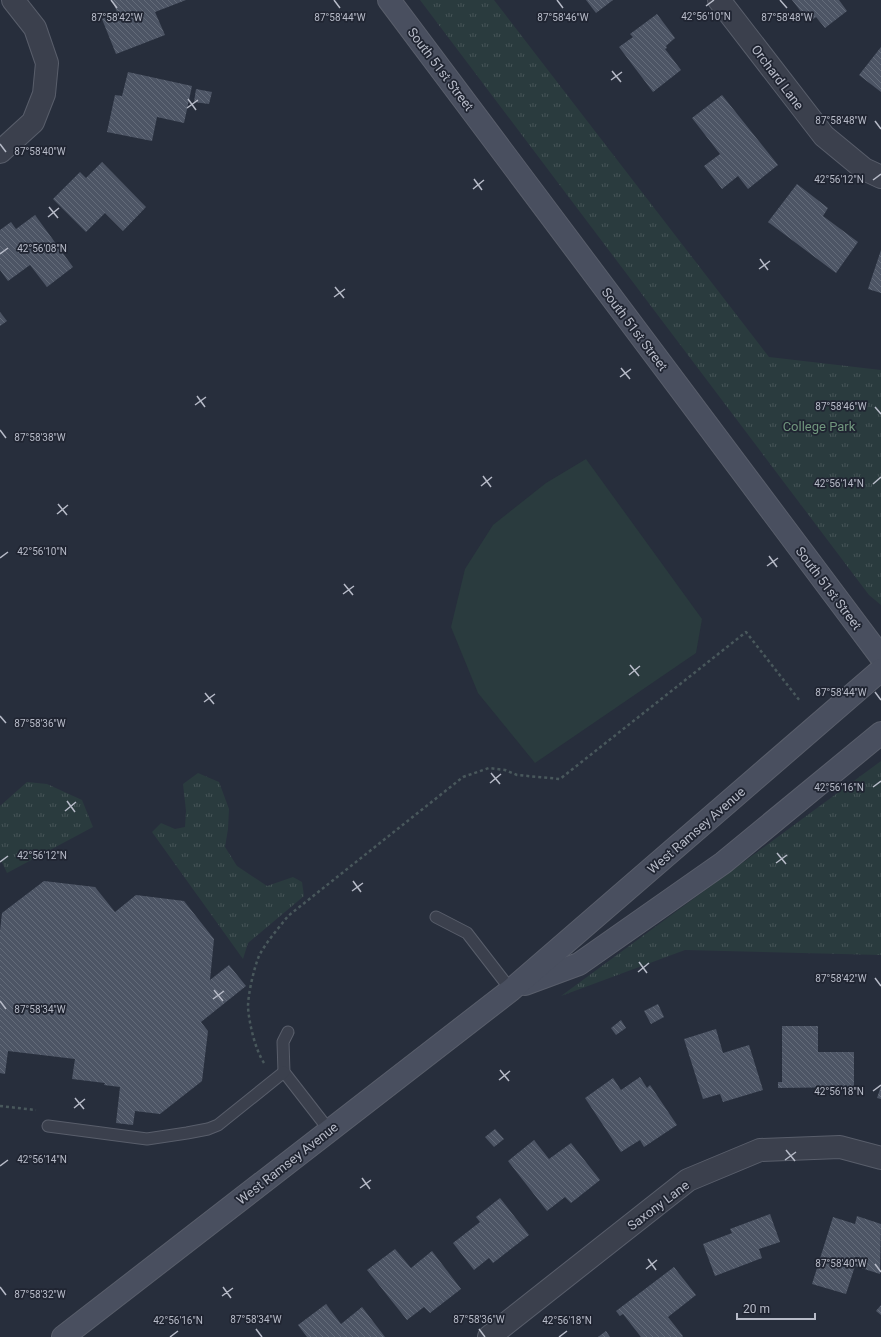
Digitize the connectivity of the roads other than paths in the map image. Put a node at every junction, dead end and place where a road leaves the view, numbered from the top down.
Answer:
1 (13, 0) edge
2 (389, 0) edge
3 (719, 0) edge
4 (0, 152) edge
5 (881, 177) edge
6 (881, 657) edge
7 (881, 670) edge
8 (881, 733) edge
9 (436, 917) dead end
10 (511, 990) junction
11 (288, 1032) dead end
12 (284, 1072) junction
13 (48, 1126) dead end
14 (329, 1130) junction
15 (881, 1158) edge
16 (63, 1337) edge
17 (489, 1337) edge

1 - 4 street
2 - 6 street, South 51st Street
3 - 5 street, Orchard Lane
7 - 10 street, West Ramsey Avenue
8 - 10 street, West Ramsey Avenue
9 - 10 lane
10 - 14 street, West Ramsey Avenue
11 - 12 lane
12 - 13 lane
12 - 14 lane
14 - 16 street, West Ramsey Avenue
15 - 17 street, Saxony Lane

